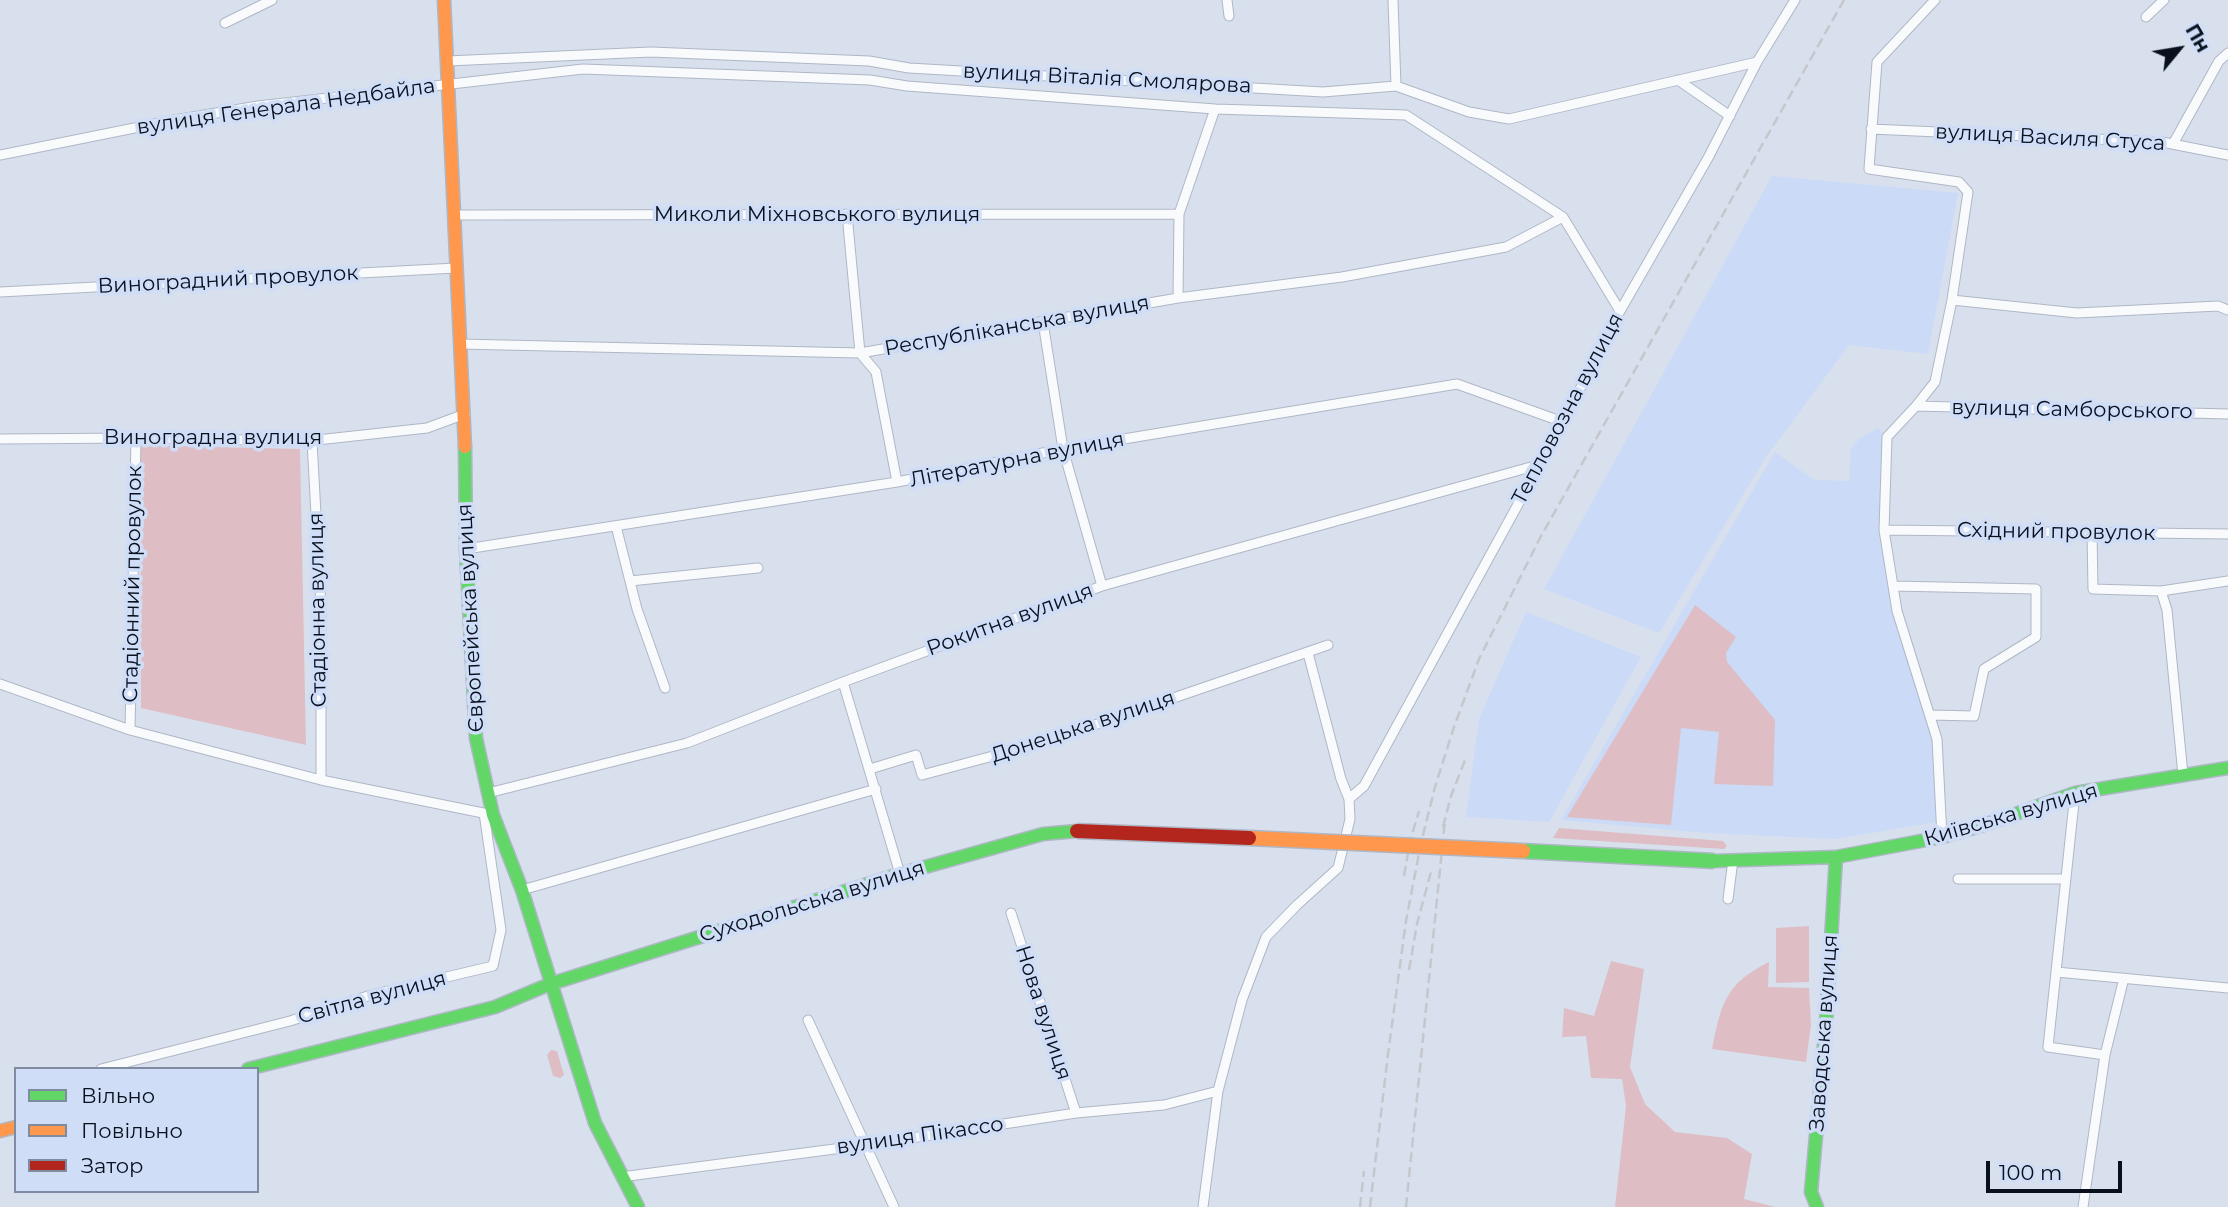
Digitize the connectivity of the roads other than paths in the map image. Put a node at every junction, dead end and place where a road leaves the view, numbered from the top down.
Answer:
1 (272, 0) edge
2 (444, 0) edge
3 (1227, 0) edge
4 (1393, 0) edge
5 (1795, 0) edge
6 (1935, 0) edge
7 (2164, 0) edge
8 (1229, 16) dead end
9 (2146, 18) dead end
10 (225, 23) dead end
11 (2228, 53) edge
12 (447, 61) junction
13 (1757, 62) junction
14 (1678, 80) junction
15 (448, 83) junction
16 (1396, 86) junction
17 (1215, 109) junction
18 (1730, 116) junction
19 (1871, 129) junction
20 (2173, 144) junction
21 (0, 155) edge
22 (2228, 155) edge
23 (847, 214) junction
24 (1179, 214) junction
25 (454, 215) junction
26 (1563, 217) junction
27 (456, 268) junction
28 (0, 292) edge
29 (1178, 298) junction
30 (1952, 300) junction
31 (2228, 310) edge
32 (1620, 311) junction
33 (1043, 321) junction
34 (459, 344) junction
35 (860, 353) junction
36 (1916, 406) junction
37 (465, 414) junction
38 (2228, 414) edge
39 (1563, 422) junction
40 (136, 438) junction
41 (0, 439) edge
42 (312, 441) junction
43 (1063, 449) junction
44 (1538, 465) junction
45 (897, 482) junction
46 (616, 526) junction
47 (1884, 530) junction
48 (2092, 533) junction
49 (2228, 534) edge
50 (466, 550) junction
51 (758, 569) dead end
52 (630, 581) junction
53 (2228, 581) edge
54 (1102, 586) junction
55 (1893, 586) junction
56 (2161, 591) junction
57 (1328, 645) dead end
58 (1308, 653) junction
59 (843, 682) junction
60 (0, 684) edge
61 (665, 688) dead end
62 (1930, 715) junction
63 (130, 730) junction
64 (2228, 768) edge
65 (870, 769) junction
66 (2183, 775) junction
67 (321, 780) junction
68 (876, 789) junction
69 (488, 793) junction
70 (2075, 793) junction
71 (1349, 799) junction
72 (489, 814) junction
73 (1942, 837) junction
74 (1836, 857) junction
75 (1733, 860) junction
76 (1714, 861) joint
77 (900, 874) junction
78 (1958, 879) dead end
79 (2066, 879) junction
80 (522, 890) junction
81 (1728, 899) dead end
82 (1011, 913) dead end
83 (2056, 972) junction
84 (2124, 978) junction
85 (550, 984) junction
86 (2228, 988) edge
87 (808, 1020) dead end
88 (2105, 1055) junction
89 (109, 1067) edge
90 (256, 1067) edge
91 (1218, 1091) junction
92 (1076, 1113) junction
93 (865, 1145) junction
94 (621, 1177) junction
95 (638, 1207) edge
96 (894, 1207) edge
97 (1203, 1207) edge
98 (1817, 1207) edge
99 (2083, 1207) edge

1 - 10 street
2 - 12 main road, Європейська вулиця
3 - 8 street
4 - 16 street
5 - 13 street, Тепловозна вулиця
6 - 19 street
7 - 9 street
11 - 20 street
12 - 15 main road, Європейська вулиця
12 - 16 street, вулиця Віталія Смолярова
13 - 14 street, вулиця Віталія Смолярова
13 - 18 street, Тепловозна вулиця
14 - 16 street, вулиця Віталія Смолярова
14 - 18 street
15 - 17 street, вулиця Віталія Смолярова
15 - 21 street, вулиця Генерала Недбайла
15 - 25 main road, Європейська вулиця
17 - 24 street
17 - 26 street, вулиця Віталія Смолярова
18 - 32 street, Тепловозна вулиця
19 - 20 street, вулиця Василя Стуса
19 - 30 street
20 - 22 street, вулиця Василя Стуса
23 - 24 street, Миколи Міхновського вулиця
23 - 25 street, Миколи Міхновського вулиця
23 - 35 street
24 - 29 street
25 - 27 main road, Європейська вулиця
26 - 29 street, Республіканська вулиця
26 - 32 street, вулиця Віталія Смолярова
27 - 28 street, Виноградний провулок
27 - 34 main road, Європейська вулиця
29 - 33 street, Республіканська вулиця
30 - 31 street
30 - 36 street
32 - 39 street, Тепловозна вулиця
33 - 35 street, Республіканська вулиця
33 - 43 street
34 - 35 street, Республіканська вулиця
34 - 37 main road, Європейська вулиця
35 - 45 street
36 - 38 street, вулиця Самборського
36 - 47 street
37 - 42 street, Виноградна вулиця
37 - 50 main road, Європейська вулиця
39 - 43 street, Літературна вулиця
39 - 44 street, Тепловозна вулиця
40 - 41 street, Виноградна вулиця
40 - 42 street, Виноградна вулиця
40 - 63 street, Стадіонний провулок
42 - 67 street, Стадіонна вулиця
43 - 45 street, Літературна вулиця
43 - 54 street
44 - 54 street, Рокитна вулиця
44 - 71 street, Тепловозна вулиця
45 - 46 street, Літературна вулиця
46 - 50 street, Літературна вулиця
46 - 52 street
47 - 48 street, Східний провулок
47 - 55 street
48 - 49 street, Східний провулок
48 - 56 street
50 - 69 main road, Європейська вулиця
51 - 52 street
52 - 61 street
53 - 56 street
54 - 59 street, Рокитна вулиця
55 - 62 street
55 - 62 street
56 - 66 street
57 - 58 street, Донецька вулиця
58 - 65 street, Донецька вулиця
58 - 71 street
59 - 65 street
59 - 69 street, Рокитна вулиця
60 - 63 street
62 - 73 street
63 - 67 street
64 - 66 main road, Київська вулиця
65 - 68 street
66 - 70 main road, Київська вулиця
67 - 72 street
68 - 77 street
68 - 80 street
69 - 72 main road, Європейська вулиця
70 - 73 main road, Київська вулиця
70 - 79 street
71 - 91 street
72 - 80 main road, Європейська вулиця
72 - 89 street, Світла вулиця
73 - 74 main road, Київська вулиця
74 - 75 main road, Київська вулиця
74 - 98 main road, Заводська вулиця
75 - 76 main road, Київська вулиця
75 - 81 street
76 - 77 main road, Суходольська вулиця, bridge
77 - 85 main road, Суходольська вулиця
78 - 79 street
79 - 83 street
80 - 85 main road, Європейська вулиця
82 - 92 street, Нова вулиця
83 - 84 street
83 - 88 street
84 - 86 street
84 - 88 street
85 - 90 main road, Суходольська вулиця
85 - 94 main road, Європейська вулиця
87 - 93 street
88 - 99 street
91 - 92 street, вулиця Пікассо
91 - 97 street
92 - 93 street, вулиця Пікассо
93 - 94 street, вулиця Пікассо
93 - 96 street
94 - 95 main road, Європейська вулиця

